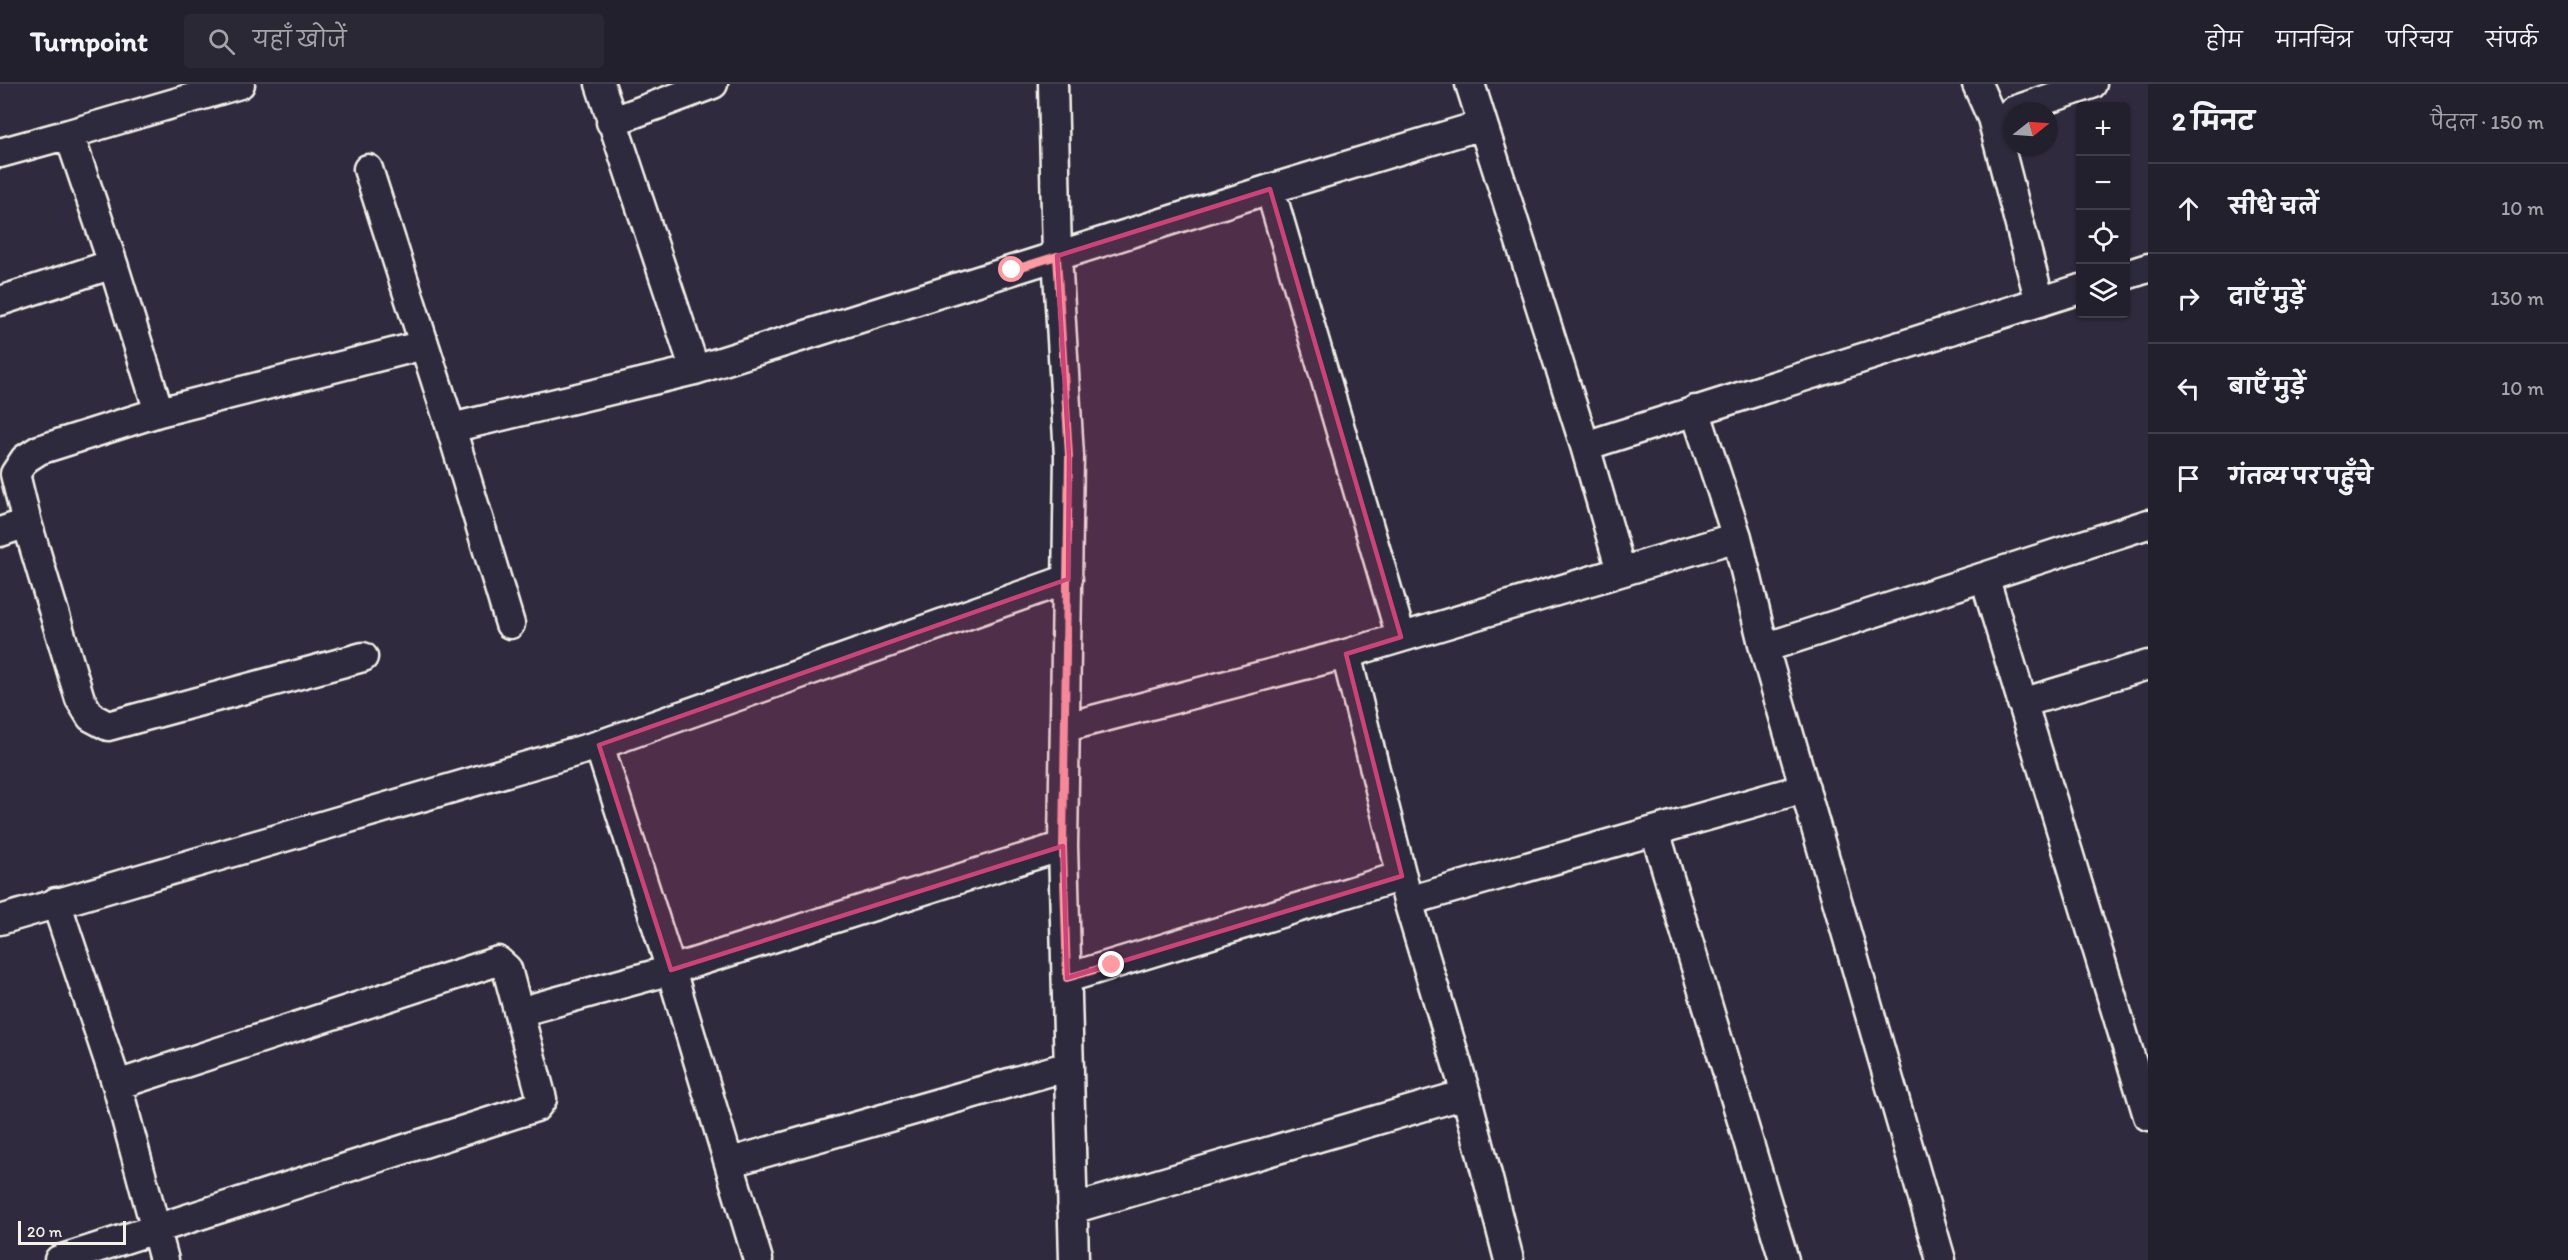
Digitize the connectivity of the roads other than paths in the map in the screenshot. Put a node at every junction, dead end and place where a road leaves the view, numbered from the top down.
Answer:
1 (240, 84) edge
2 (600, 84) edge
3 (713, 84) edge
4 (1053, 84) edge
5 (1470, 84) edge
6 (1977, 84) edge
7 (2092, 84) edge
8 (2039, 102) edge
9 (2004, 111) edge
10 (611, 122) junction
11 (1482, 125) junction
12 (69, 134) junction
13 (0, 153) edge
14 (2014, 156) edge
15 (368, 169) dead end
16 (1270, 189) junction
17 (1057, 256) junction
18 (113, 264) junction
19 (2148, 268) edge
20 (2130, 274) edge
21 (2076, 290) edge
22 (0, 301) edge
23 (2040, 302) junction
24 (424, 345) junction
25 (695, 369) junction
26 (1695, 410) junction
27 (159, 412) junction
28 (451, 428) junction
29 (1585, 446) junction
30 (2148, 525) edge
31 (13, 528) edge
32 (1737, 537) junction
33 (1621, 571) junction
34 (1068, 579) junction
35 (1985, 579) junction
36 (510, 624) dead end
37 (1401, 637) junction
38 (1764, 648) junction
39 (1346, 654) junction
40 (363, 657) dead end
41 (2148, 665) edge
42 (2022, 703) junction
43 (1066, 727) junction
44 (599, 745) junction
45 (1805, 788) junction
46 (1655, 831) junction
47 (1063, 846) junction
48 (1405, 889) junction
49 (56, 902) junction
50 (0, 920) edge
51 (671, 970) junction
52 (1067, 978) junction
53 (519, 1012) junction
54 (1069, 1066) junction
55 (117, 1084) junction
56 (1466, 1094) junction
57 (2148, 1116) edge
58 (730, 1162) junction
59 (1072, 1209) junction
60 (155, 1228) junction
61 (59, 1260) edge
62 (164, 1260) edge
63 (758, 1260) edge
64 (1074, 1260) edge
65 (1509, 1260) edge
66 (1784, 1260) edge
67 (1941, 1260) edge

1 - 12 street
2 - 10 street
3 - 10 street
4 - 17 street
5 - 11 street
6 - 9 street
7 - 8 street
10 - 25 street
11 - 16 street
11 - 29 street
12 - 13 street
12 - 18 street
14 - 23 street
15 - 24 street
16 - 17 street
16 - 37 street
17 - 25 street
17 - 34 street
18 - 22 street
18 - 27 street
19 - 20 street
21 - 23 street
23 - 26 street
24 - 27 street
24 - 28 street
25 - 28 street
26 - 29 street
26 - 32 street
27 - 31 street
28 - 36 street
29 - 33 street
30 - 35 street
31 - 40 street
32 - 33 street
32 - 38 street
33 - 37 street
34 - 43 street
34 - 44 street
35 - 38 street
35 - 42 street
37 - 39 street
38 - 45 street
39 - 43 street
39 - 48 street
41 - 42 street
42 - 57 street
43 - 47 street
44 - 49 street
44 - 51 street
45 - 46 street
45 - 67 street
46 - 48 street
46 - 66 street
47 - 51 street
47 - 52 street
48 - 52 street
48 - 56 street
49 - 50 street
49 - 55 street
51 - 53 street
51 - 58 street
52 - 54 street
53 - 55 street
53 - 60 street
54 - 58 street
54 - 59 street
55 - 60 street
56 - 59 street
56 - 65 street
58 - 63 street
59 - 64 street
60 - 61 street
60 - 62 street

